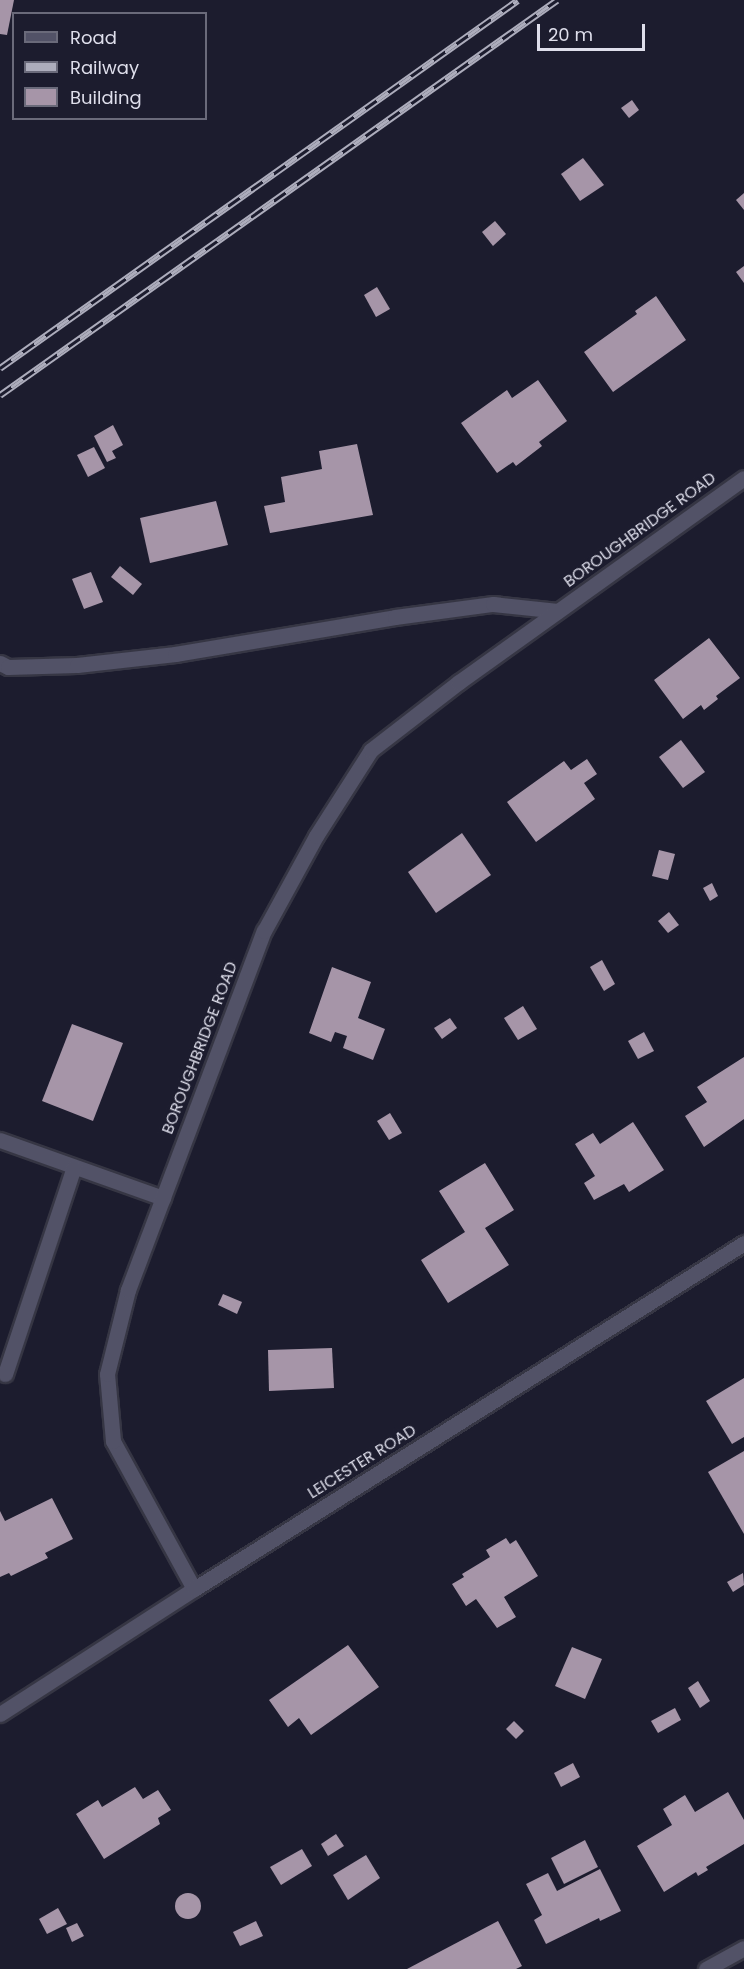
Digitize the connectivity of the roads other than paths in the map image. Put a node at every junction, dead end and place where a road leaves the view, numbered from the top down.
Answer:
1 (744, 478) edge
2 (558, 611) junction
3 (0, 663) edge
4 (0, 1140) edge
5 (74, 1167) junction
6 (163, 1198) junction
7 (744, 1244) edge
8 (5, 1374) dead end
9 (194, 1589) junction
10 (0, 1714) edge
11 (744, 1948) edge
12 (706, 1969) edge

1 - 2 street, BOROUGHBRIDGE ROAD
2 - 3 street, BOROUGHBRIDGE ROAD
2 - 6 street, BOROUGHBRIDGE ROAD
4 - 5 street
5 - 6 street
5 - 8 street
6 - 9 street, BOROUGHBRIDGE ROAD
7 - 9 street, LEICESTER ROAD
9 - 10 street, LEICESTER ROAD
11 - 12 street

